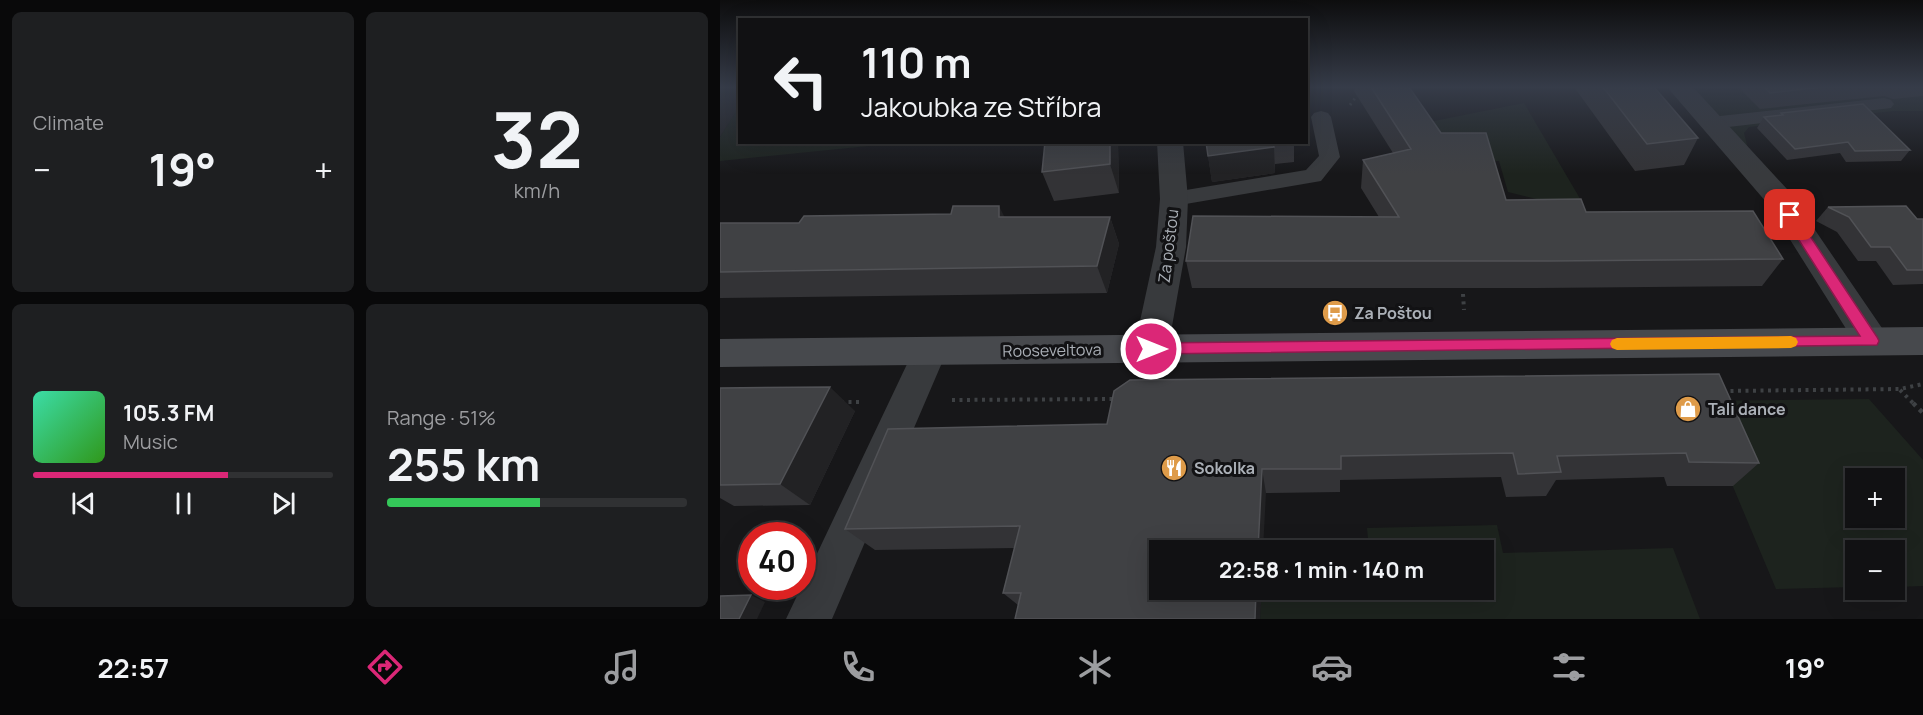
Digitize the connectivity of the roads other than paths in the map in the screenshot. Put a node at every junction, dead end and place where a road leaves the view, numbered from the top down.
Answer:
1 (1705, 116) edge
2 (1776, 116) edge
3 (1321, 117) dead end
4 (1711, 123) junction
5 (1170, 144) edge
6 (1174, 199) junction
7 (1872, 341) junction
8 (1923, 341) edge
9 (1151, 349) junction
10 (930, 351) junction
11 (720, 353) edge
12 (809, 619) edge

1 - 4 street
2 - 4 lane
3 - 6 lane
4 - 7 street
5 - 6 street, Za poštou
6 - 9 street, Za poštou
7 - 8 street, Rooseveltova
7 - 9 street, Rooseveltova
9 - 10 street, Rooseveltova
10 - 11 street, Rooseveltova
10 - 12 street

